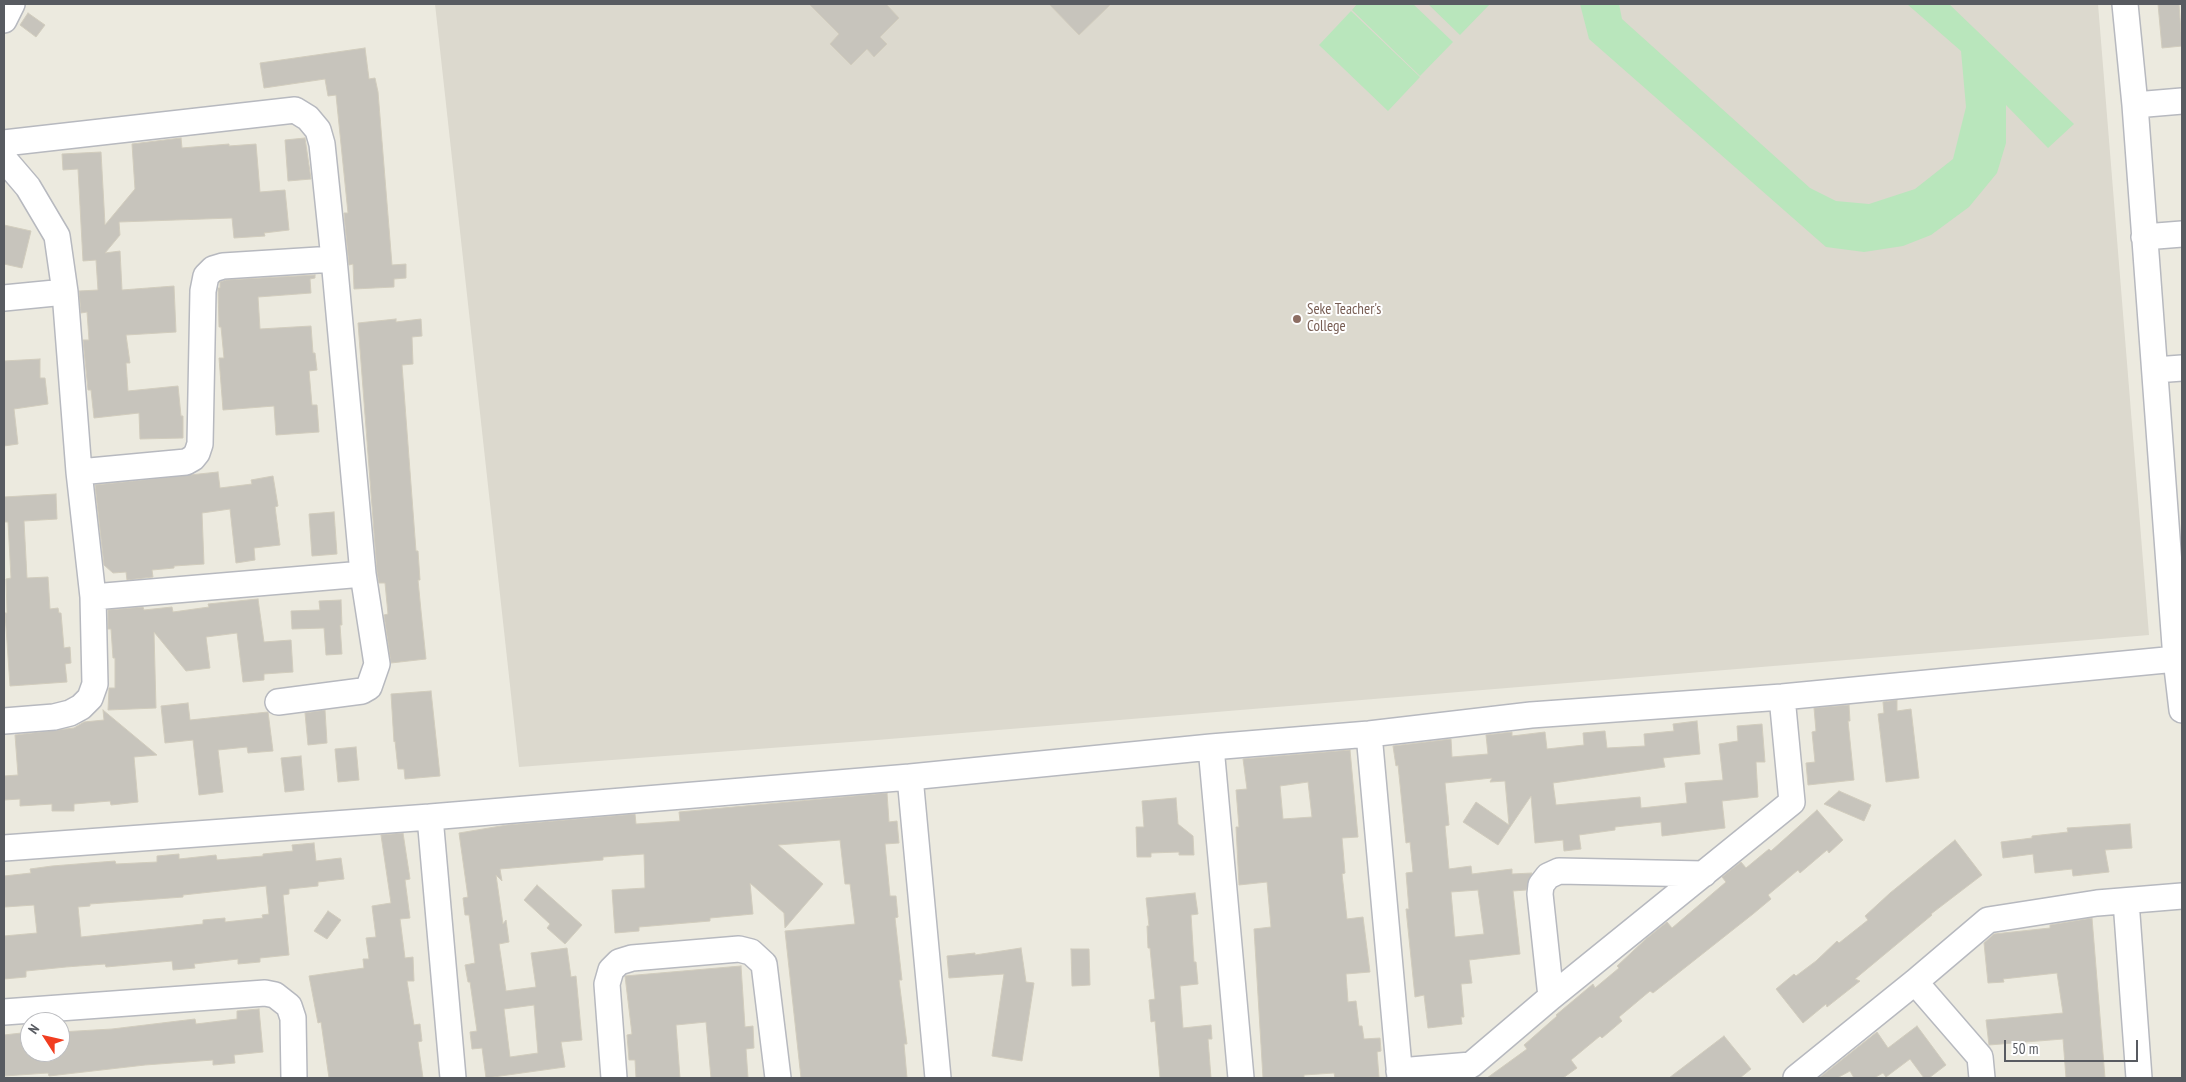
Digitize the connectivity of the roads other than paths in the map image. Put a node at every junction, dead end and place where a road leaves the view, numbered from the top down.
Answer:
1 (12, 4) edge
2 (2125, 4) edge
3 (4, 20) edge
4 (2182, 101) edge
5 (2136, 105) junction
6 (4, 143) edge
7 (4, 158) edge
8 (2182, 234) edge
9 (2144, 238) junction
10 (334, 259) junction
11 (65, 292) junction
12 (4, 298) edge
13 (2182, 368) edge
14 (2155, 370) junction
15 (79, 472) junction
16 (364, 574) junction
17 (93, 597) junction
18 (2176, 660) junction
19 (1782, 697) junction
20 (278, 702) dead end
21 (2182, 710) edge
22 (4, 721) edge
23 (1369, 734) junction
24 (1211, 747) junction
25 (910, 777) junction
26 (430, 817) junction
27 (4, 848) edge
28 (1704, 874) junction
29 (2182, 896) edge
30 (2126, 902) junction
31 (1914, 982) junction
32 (1551, 997) junction
33 (4, 1012) edge
34 (1399, 1074) edge
35 (294, 1078) edge
36 (453, 1078) edge
37 (614, 1078) edge
38 (778, 1078) edge
39 (938, 1078) edge
40 (1241, 1078) edge
41 (1796, 1078) edge
42 (1982, 1078) edge
43 (2140, 1078) edge

1 - 3 street
2 - 5 street
4 - 5 street
5 - 9 street
6 - 10 street
7 - 11 street
8 - 9 street
9 - 14 street
10 - 15 street
10 - 16 street
11 - 12 street
11 - 15 street
13 - 14 street
14 - 18 street
15 - 17 street
16 - 17 street
16 - 20 street
17 - 22 street
18 - 19 street
18 - 21 street
19 - 23 street
19 - 28 street
23 - 24 street
23 - 34 street
24 - 25 street
24 - 40 street
25 - 26 street
25 - 39 street
26 - 27 street
26 - 36 street
28 - 32 street
28 - 32 street
29 - 30 street
30 - 31 street
30 - 43 street
31 - 41 street
31 - 42 street
32 - 34 street
33 - 35 street
37 - 38 street

